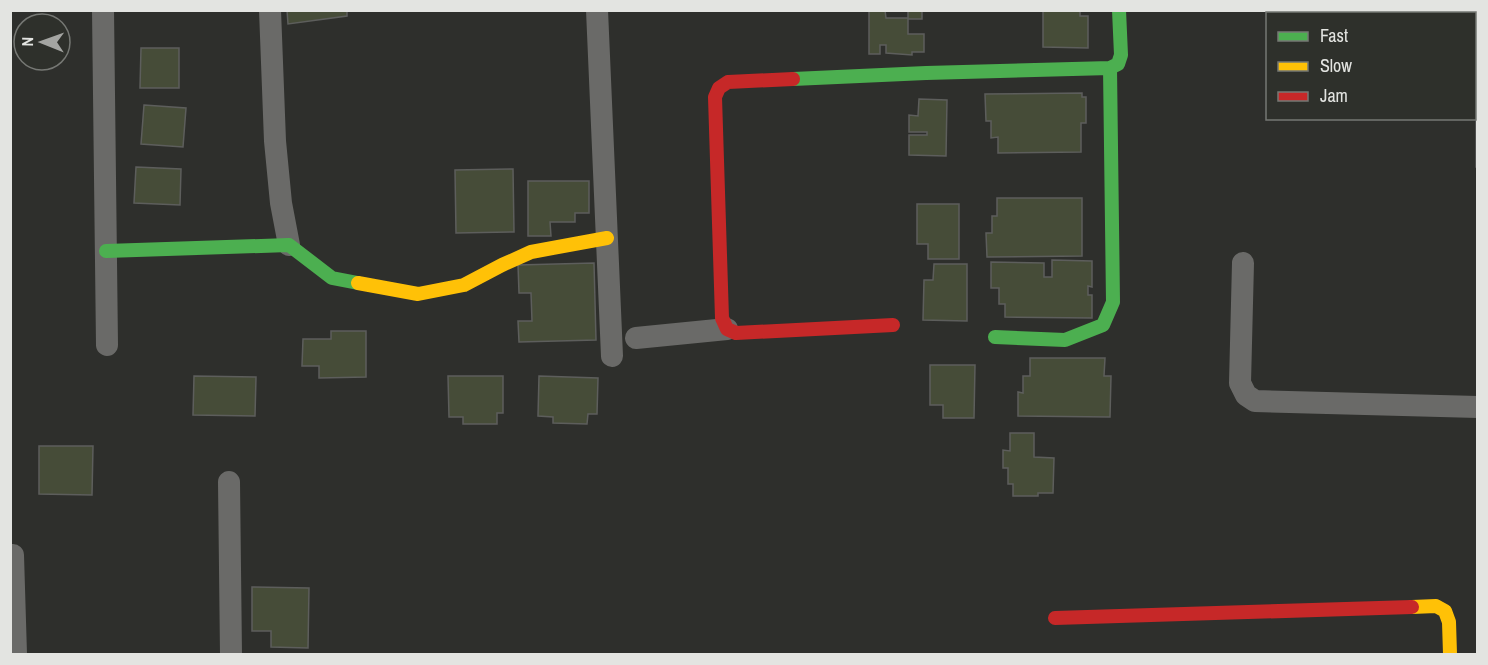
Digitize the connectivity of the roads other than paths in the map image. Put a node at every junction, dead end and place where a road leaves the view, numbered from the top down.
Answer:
1 (103, 10) edge
2 (270, 10) edge
3 (597, 10) edge
4 (1119, 10) edge
5 (1110, 68) junction
6 (607, 238) junction
7 (289, 245) junction
8 (106, 251) junction
9 (1243, 263) dead end
10 (892, 325) dead end
11 (727, 329) junction
12 (995, 337) dead end
13 (636, 338) dead end
14 (107, 345) dead end
15 (612, 356) dead end
16 (1478, 407) edge
17 (229, 482) dead end
18 (13, 555) dead end
19 (1055, 618) dead end
20 (16, 654) edge
21 (231, 654) edge
22 (1450, 654) edge

1 - 8 street
2 - 7 street
3 - 6 street
4 - 5 street
5 - 11 street
5 - 12 street
6 - 7 street
6 - 15 street
7 - 8 street
8 - 14 street
9 - 16 street
10 - 11 street
11 - 13 street
17 - 21 street
18 - 20 street
19 - 22 street

